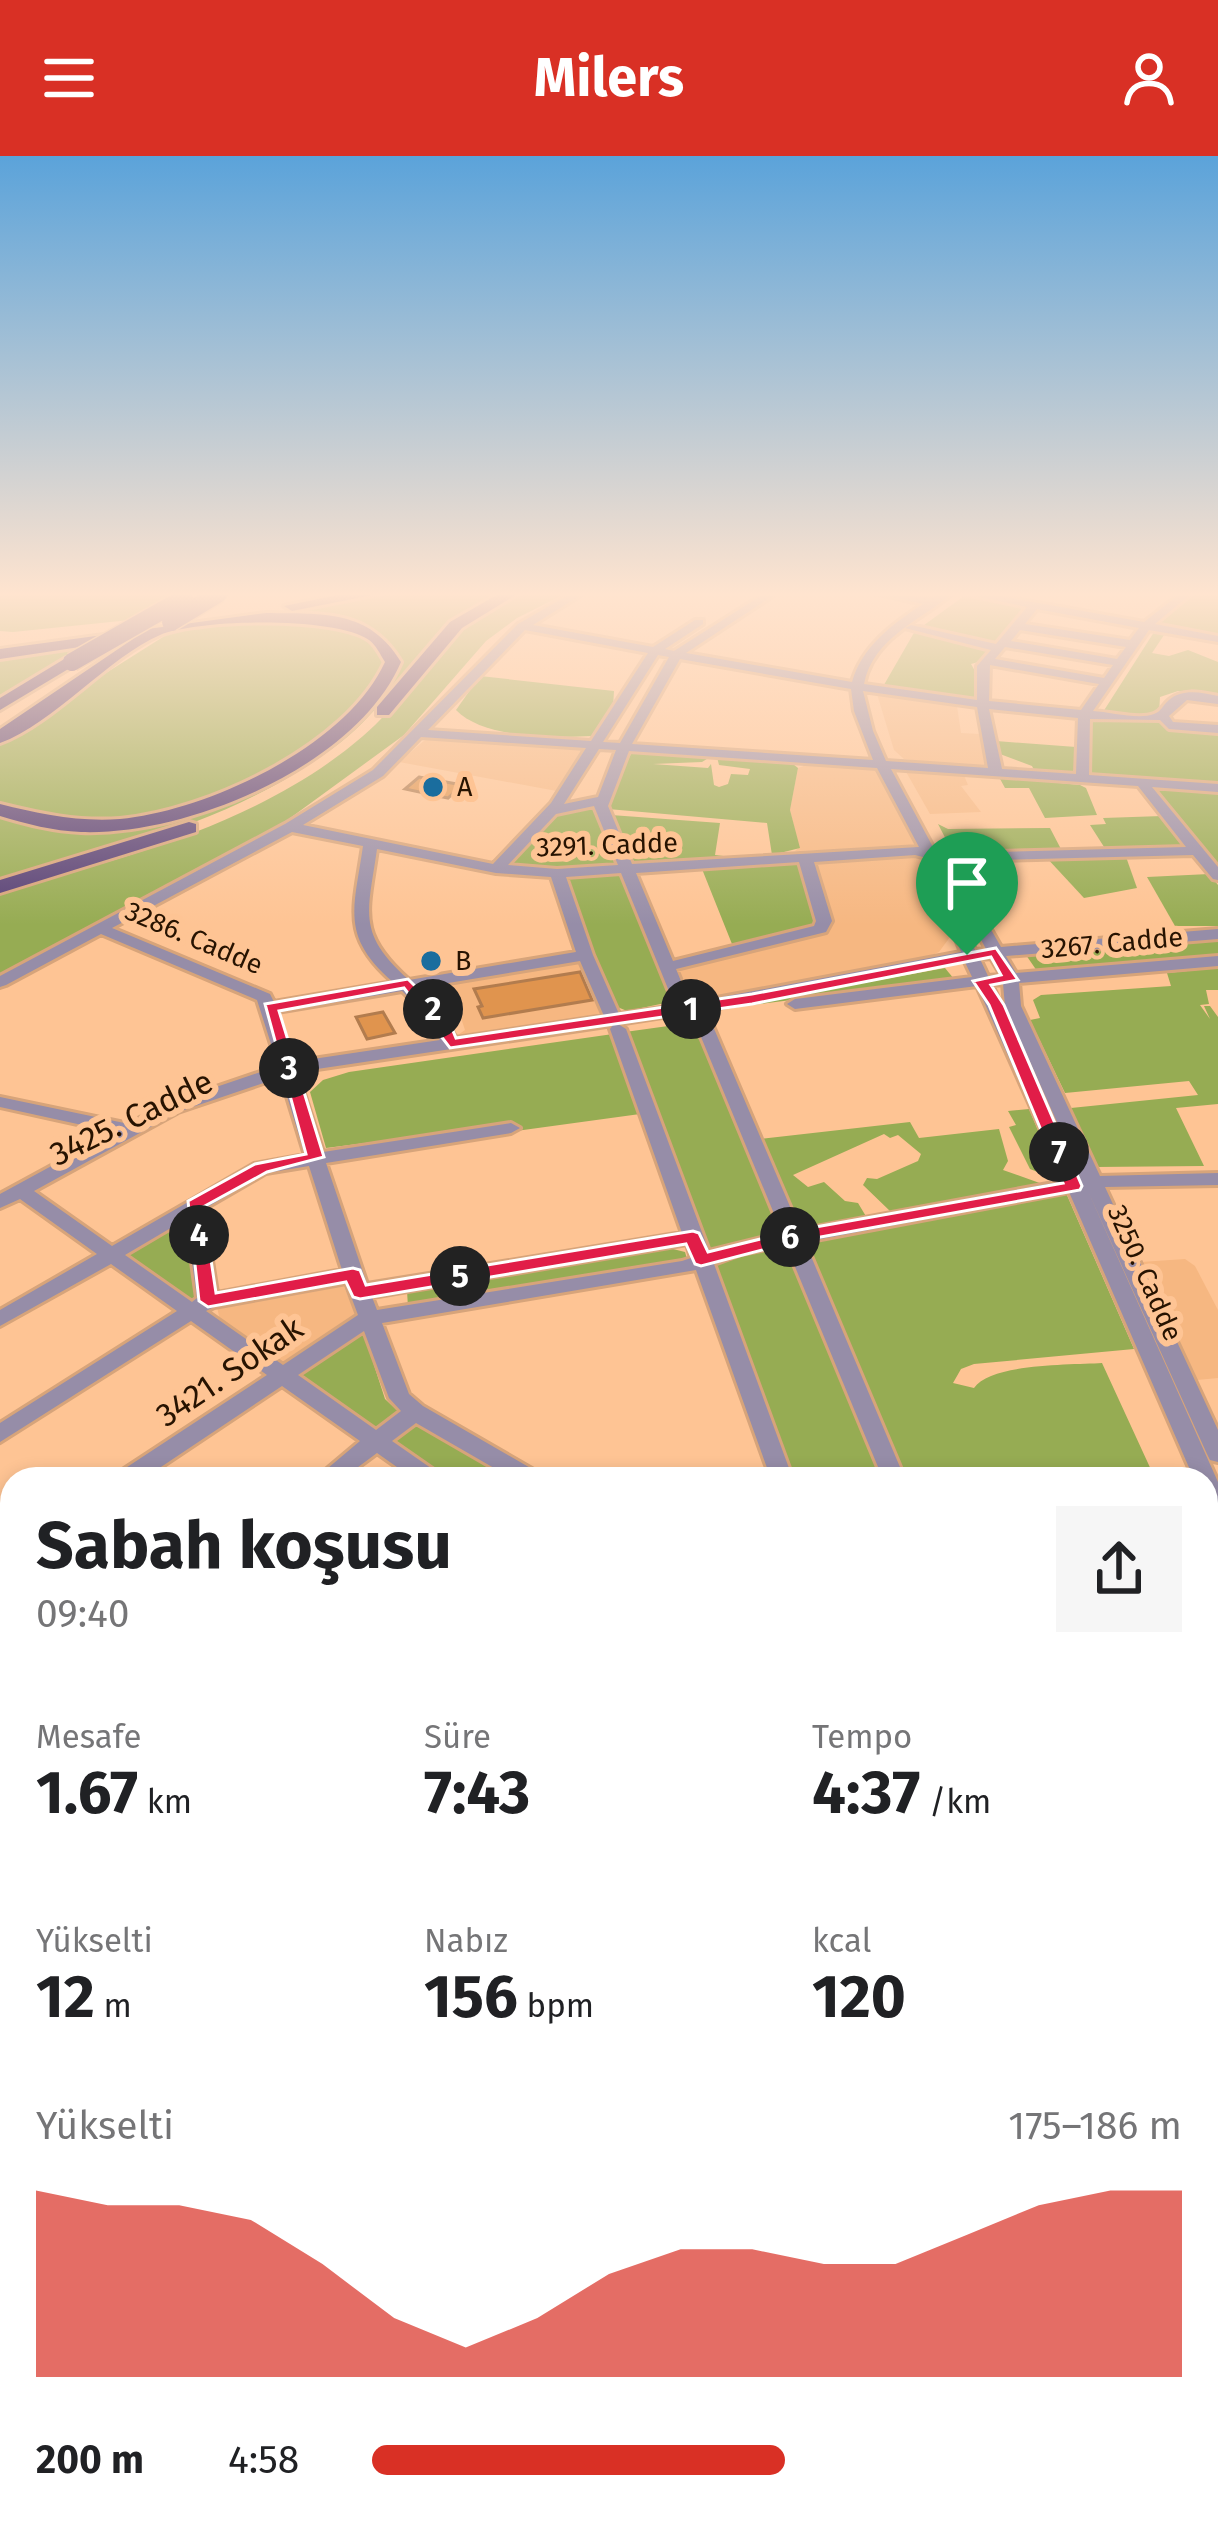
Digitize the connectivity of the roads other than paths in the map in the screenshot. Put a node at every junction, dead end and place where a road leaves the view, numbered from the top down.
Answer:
1 (36, 704) edge
2 (50, 704) edge
3 (365, 704) edge
4 (389, 704) edge
5 (448, 704) edge
6 (622, 704) edge
7 (648, 704) edge
8 (869, 704) edge
9 (960, 704) edge
10 (983, 704) edge
11 (1092, 704) edge
12 (1170, 704) edge
13 (983, 707) junction
14 (1084, 715) junction
15 (1163, 716) junction
16 (0, 724) edge
17 (1218, 729) edge
18 (420, 733) junction
19 (0, 737) edge
20 (596, 745) junction
21 (623, 747) junction
22 (887, 763) junction
23 (996, 773) junction
24 (1082, 781) junction
25 (1144, 787) junction
26 (1218, 788) edge
27 (601, 800) junction
28 (0, 810) edge
29 (551, 812) junction
30 (290, 827) junction
31 (371, 843) junction
32 (1197, 851) junction
33 (937, 854) junction
34 (806, 856) junction
35 (496, 869) junction
36 (631, 871) junction
37 (557, 872) junction
38 (1218, 876) edge
39 (0, 887) edge
40 (99, 928) junction
41 (1218, 934) edge
42 (996, 952) junction
43 (585, 955) junction
44 (967, 955) junction
45 (1218, 961) edge
46 (667, 967) junction
47 (1011, 980) junction
48 (980, 981) junction
49 (0, 982) edge
50 (408, 983) junction
51 (270, 1008) junction
52 (693, 1013) junction
53 (616, 1024) junction
54 (450, 1043) junction
55 (291, 1074) junction
56 (0, 1102) edge
57 (511, 1128) dead end
58 (130, 1130) junction
59 (316, 1157) junction
60 (1218, 1179) edge
61 (1083, 1184) junction
62 (27, 1195) junction
63 (0, 1202) edge
64 (194, 1205) junction
65 (0, 1217) edge
66 (793, 1236) junction
67 (693, 1237) junction
68 (112, 1252) junction
69 (701, 1260) junction
70 (356, 1283) junction
71 (201, 1305) junction
72 (369, 1318) junction
73 (0, 1319) edge
74 (284, 1373) junction
75 (416, 1412) junction
76 (0, 1434) edge
77 (377, 1441) junction
78 (1218, 1454) edge
79 (144, 1467) edge
80 (342, 1467) edge
81 (413, 1467) edge
82 (510, 1467) edge
83 (778, 1467) edge
84 (889, 1467) edge
85 (1202, 1467) edge

1 - 16 highway
2 - 19 highway
3 - 28 highway
4 - 39 highway
5 - 18 street
6 - 20 street
7 - 21 street
8 - 22 street, 3250. Cadde
9 - 13 street
10 - 13 street
11 - 14 street
12 - 15 street
13 - 14 street
13 - 23 street
14 - 15 street
14 - 24 street
15 - 17 street
18 - 20 street
18 - 30 street
20 - 21 street
20 - 29 street
21 - 22 street
21 - 27 street
22 - 23 street
22 - 33 street, 3250. Cadde
23 - 24 street
24 - 25 street
25 - 26 street
25 - 32 street
27 - 29 street
27 - 36 street
29 - 35 street
30 - 31 street, 3291. Cadde
30 - 40 street
31 - 35 street, 3291. Cadde
31 - 50 street
32 - 33 street, 3291. Cadde
32 - 38 street
33 - 34 street, 3291. Cadde
33 - 42 street, 3250. Cadde
33 - 44 street, 3250. Cadde
34 - 36 street, 3291. Cadde
34 - 46 street
35 - 37 street, 3291. Cadde
36 - 37 street, 3291. Cadde
36 - 46 street
37 - 43 street
40 - 49 street
40 - 51 street, 3286. Cadde
41 - 42 street, 3267. Cadde
42 - 44 street, 3267. Cadde
42 - 47 street, 3250. Cadde
43 - 50 street
43 - 53 street
44 - 48 street, 3250. Cadde
44 - 52 street, 3267. Cadde
45 - 47 street, 3267. Cadde
46 - 52 street
47 - 48 street, 3267. Cadde
47 - 61 street, 3250. Cadde
48 - 52 street, 3267. Cadde
48 - 61 street, 3250. Cadde
50 - 51 street
50 - 54 street
51 - 55 street, 3286. Cadde
52 - 53 street
52 - 66 street
53 - 54 street
53 - 55 street
53 - 67 street
54 - 55 street
55 - 58 street, 3425. Cadde
55 - 59 street, 3286. Cadde
55 - 62 street, 3425. Cadde
56 - 58 street
57 - 59 street
58 - 62 street, 3425. Cadde
59 - 64 street
59 - 70 street, 3286. Cadde
60 - 61 street
61 - 66 street
61 - 78 street, 3250. Cadde
61 - 85 street, 3250. Cadde
62 - 63 street, 3425. Cadde
62 - 65 street, 3425. Cadde
62 - 68 street
64 - 68 street
64 - 71 street
66 - 69 street
66 - 84 street
67 - 69 street
67 - 70 street
68 - 71 street
68 - 73 street
69 - 72 street
69 - 83 street
70 - 71 street
70 - 72 street, 3286. Cadde
71 - 74 street
71 - 76 street
72 - 74 street, 3421. Sokak
72 - 75 street, 3286. Cadde
74 - 77 street
74 - 79 street, 3421. Sokak
75 - 77 street
75 - 82 street
77 - 80 street
77 - 81 street

